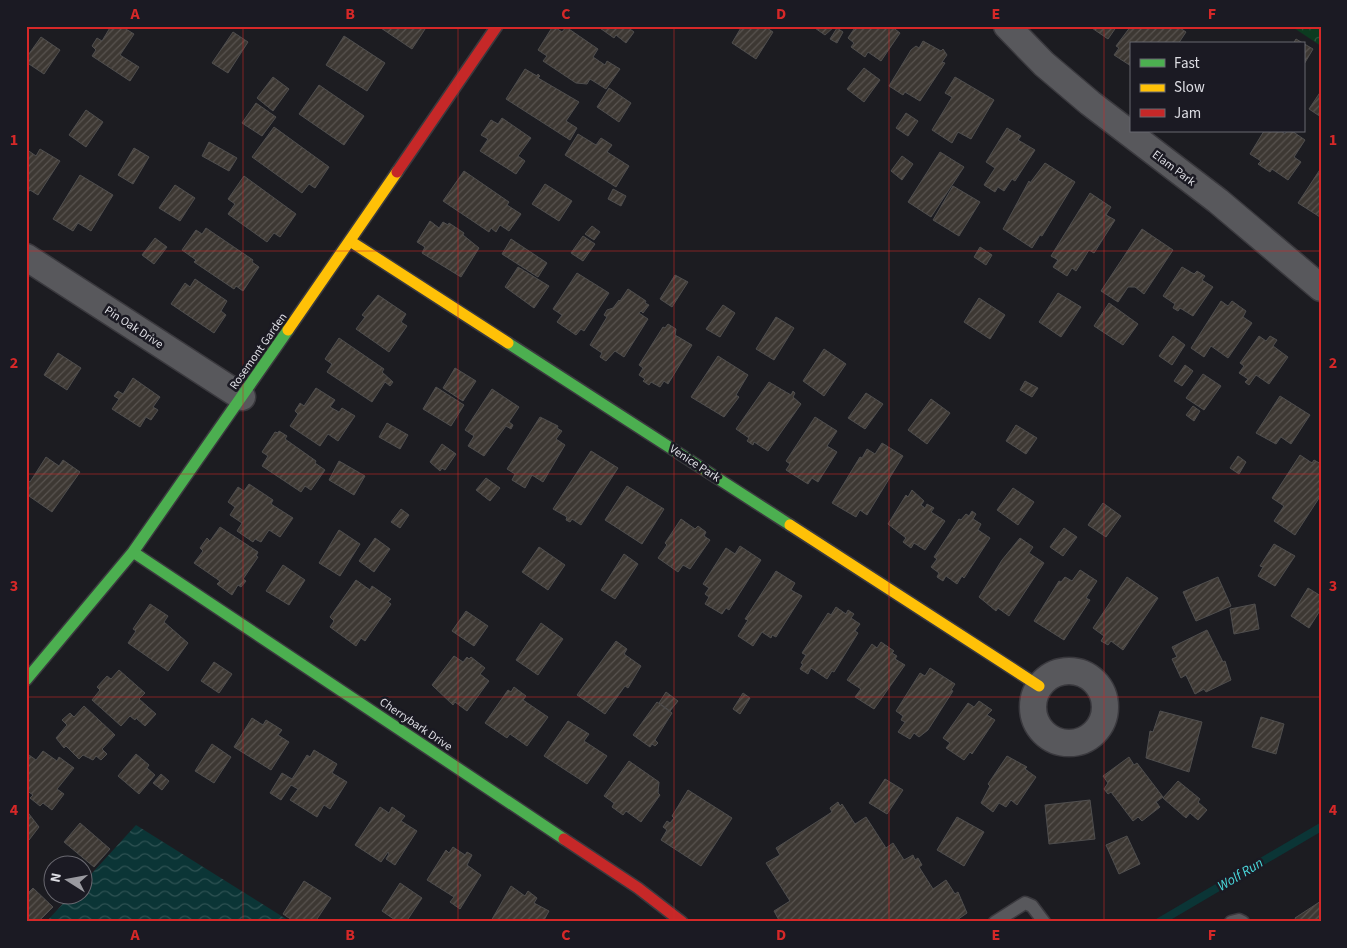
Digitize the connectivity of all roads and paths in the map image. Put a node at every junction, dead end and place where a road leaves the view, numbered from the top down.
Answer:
1 (497, 26) edge
2 (1007, 26) edge
3 (350, 241) junction
4 (26, 257) edge
5 (1321, 288) edge
6 (242, 397) junction
7 (133, 552) junction
8 (26, 680) edge
9 (1039, 686) dead end
10 (682, 922) edge
11 (995, 922) edge
12 (1044, 922) edge
13 (1231, 922) edge
14 (1243, 922) edge

1 - 3 street, Rosemont Garden
2 - 5 street, Elam Park
3 - 6 street, Rosemont Garden
3 - 9 street, Venice Park
4 - 6 street, Pin Oak Drive
6 - 7 street, Rosemont Garden
7 - 8 street, Rosemont Garden
7 - 10 street, Cherrybark Drive
11 - 12 lane
13 - 14 lane

